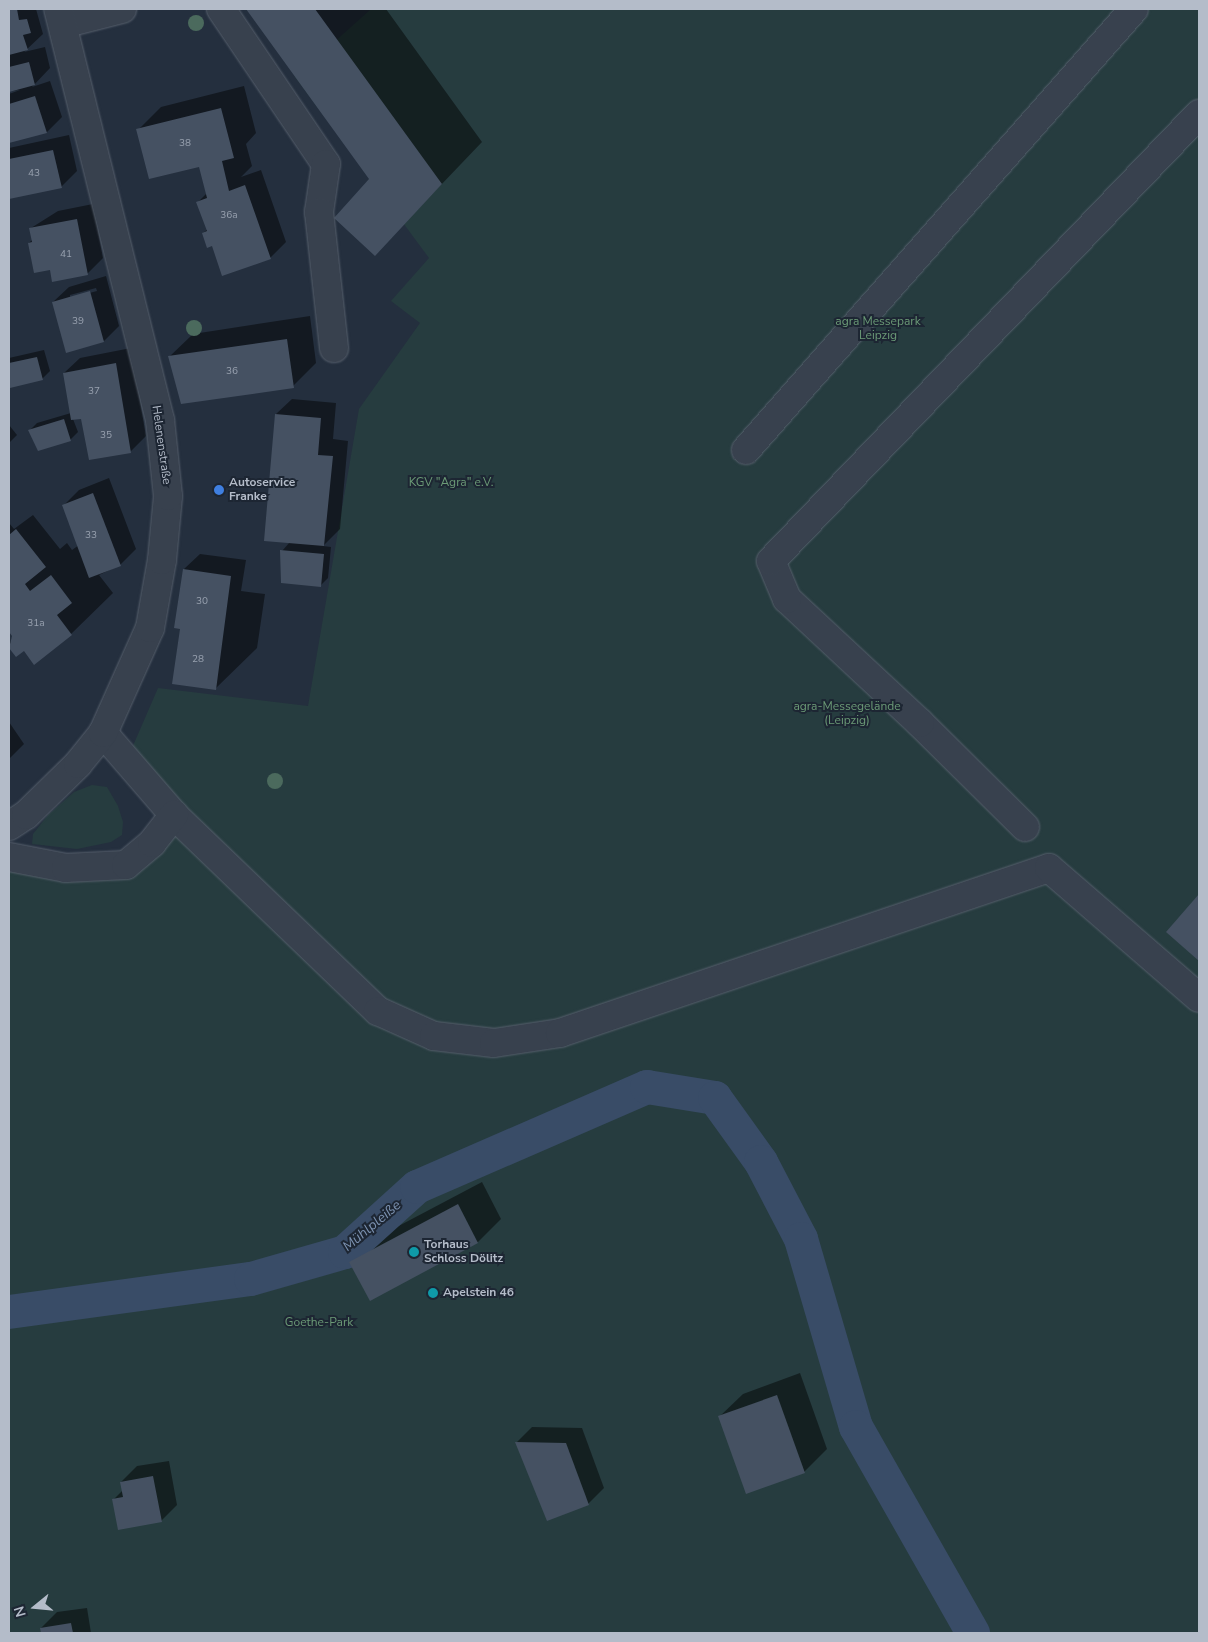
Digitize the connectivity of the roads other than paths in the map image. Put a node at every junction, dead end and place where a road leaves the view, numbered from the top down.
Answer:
1 (122, 9) edge
2 (221, 9) edge
3 (1134, 9) edge
4 (61, 16) edge
5 (1199, 114) edge
6 (334, 348) dead end
7 (746, 450) dead end
8 (103, 733) junction
9 (174, 816) junction
10 (9, 826) edge
11 (1025, 827) dead end
12 (9, 857) edge
13 (1199, 998) edge

1 - 4 street, Helenenstraße
2 - 6 street
3 - 7 street
4 - 8 street, Helenenstraße
5 - 11 street
8 - 9 street
8 - 10 street, Helenenstraße
9 - 12 street
9 - 13 street

